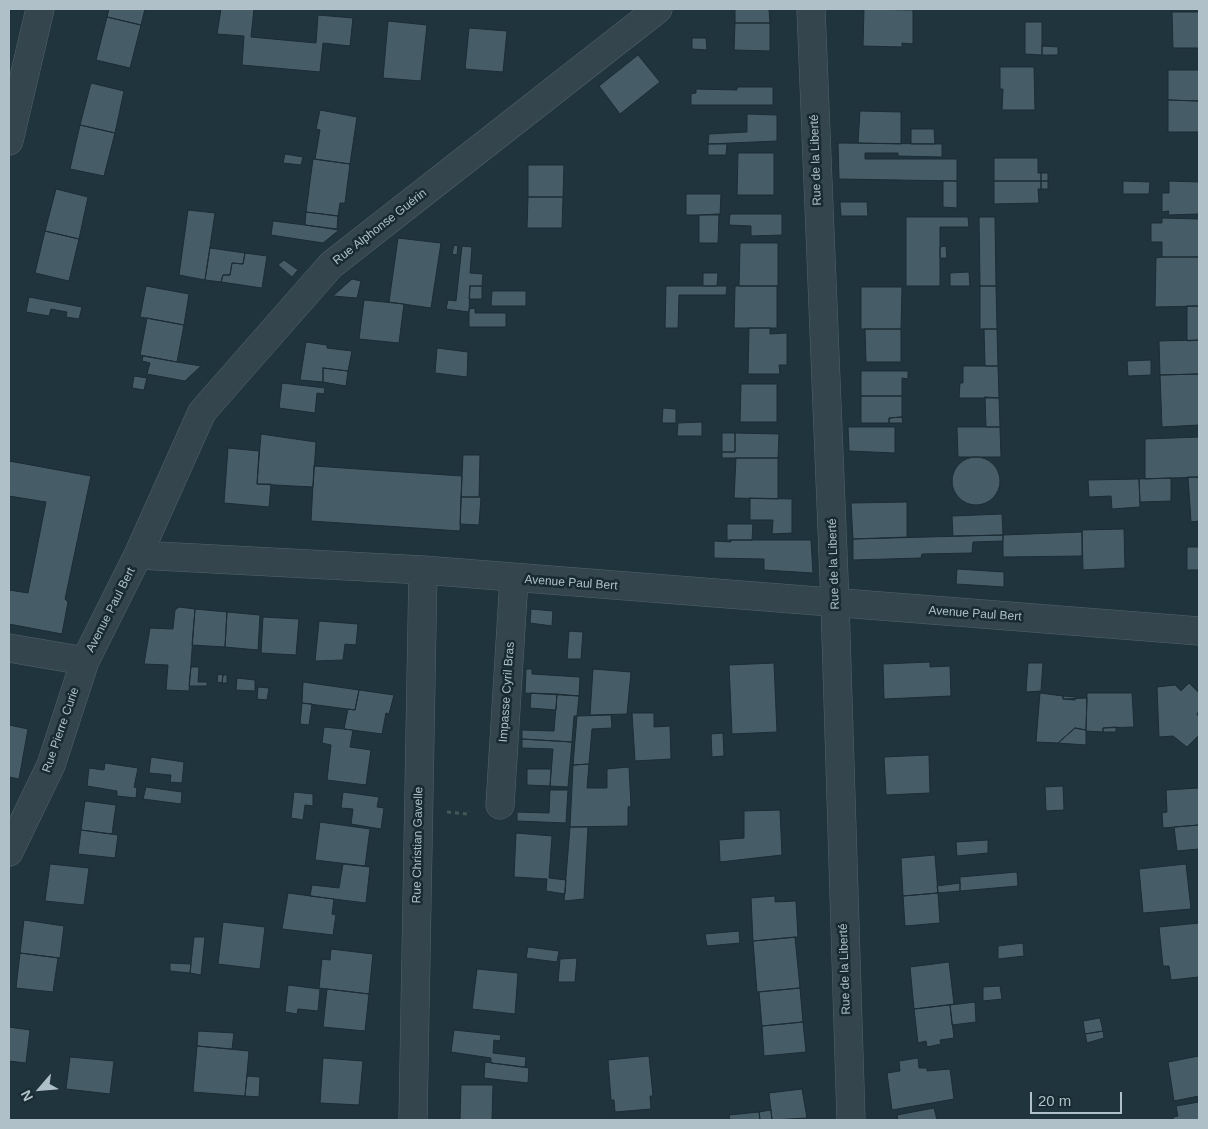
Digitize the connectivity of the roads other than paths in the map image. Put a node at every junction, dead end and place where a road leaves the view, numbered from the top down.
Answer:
1 (40, 9) edge
2 (658, 9) edge
3 (811, 9) edge
4 (9, 141) edge
5 (138, 555) junction
6 (424, 570) junction
7 (514, 579) junction
8 (835, 603) junction
9 (1199, 631) edge
10 (9, 648) edge
11 (85, 661) junction
12 (500, 805) dead end
13 (9, 852) edge
14 (412, 1120) edge
15 (851, 1120) edge

1 - 4 street
2 - 5 street, Rue Alphonse Guérin
3 - 8 street, Rue de la Liberté
5 - 6 street, Avenue Paul Bert
5 - 11 street, Avenue Paul Bert
6 - 7 street, Avenue Paul Bert
6 - 14 street, Rue Christian Gavelle
7 - 8 street, Avenue Paul Bert
7 - 12 street, Impasse Cyril Bras
8 - 9 street, Avenue Paul Bert
8 - 15 street, Rue de la Liberté
10 - 11 street, Avenue Paul Bert
11 - 13 street, Rue Pierre Curie

